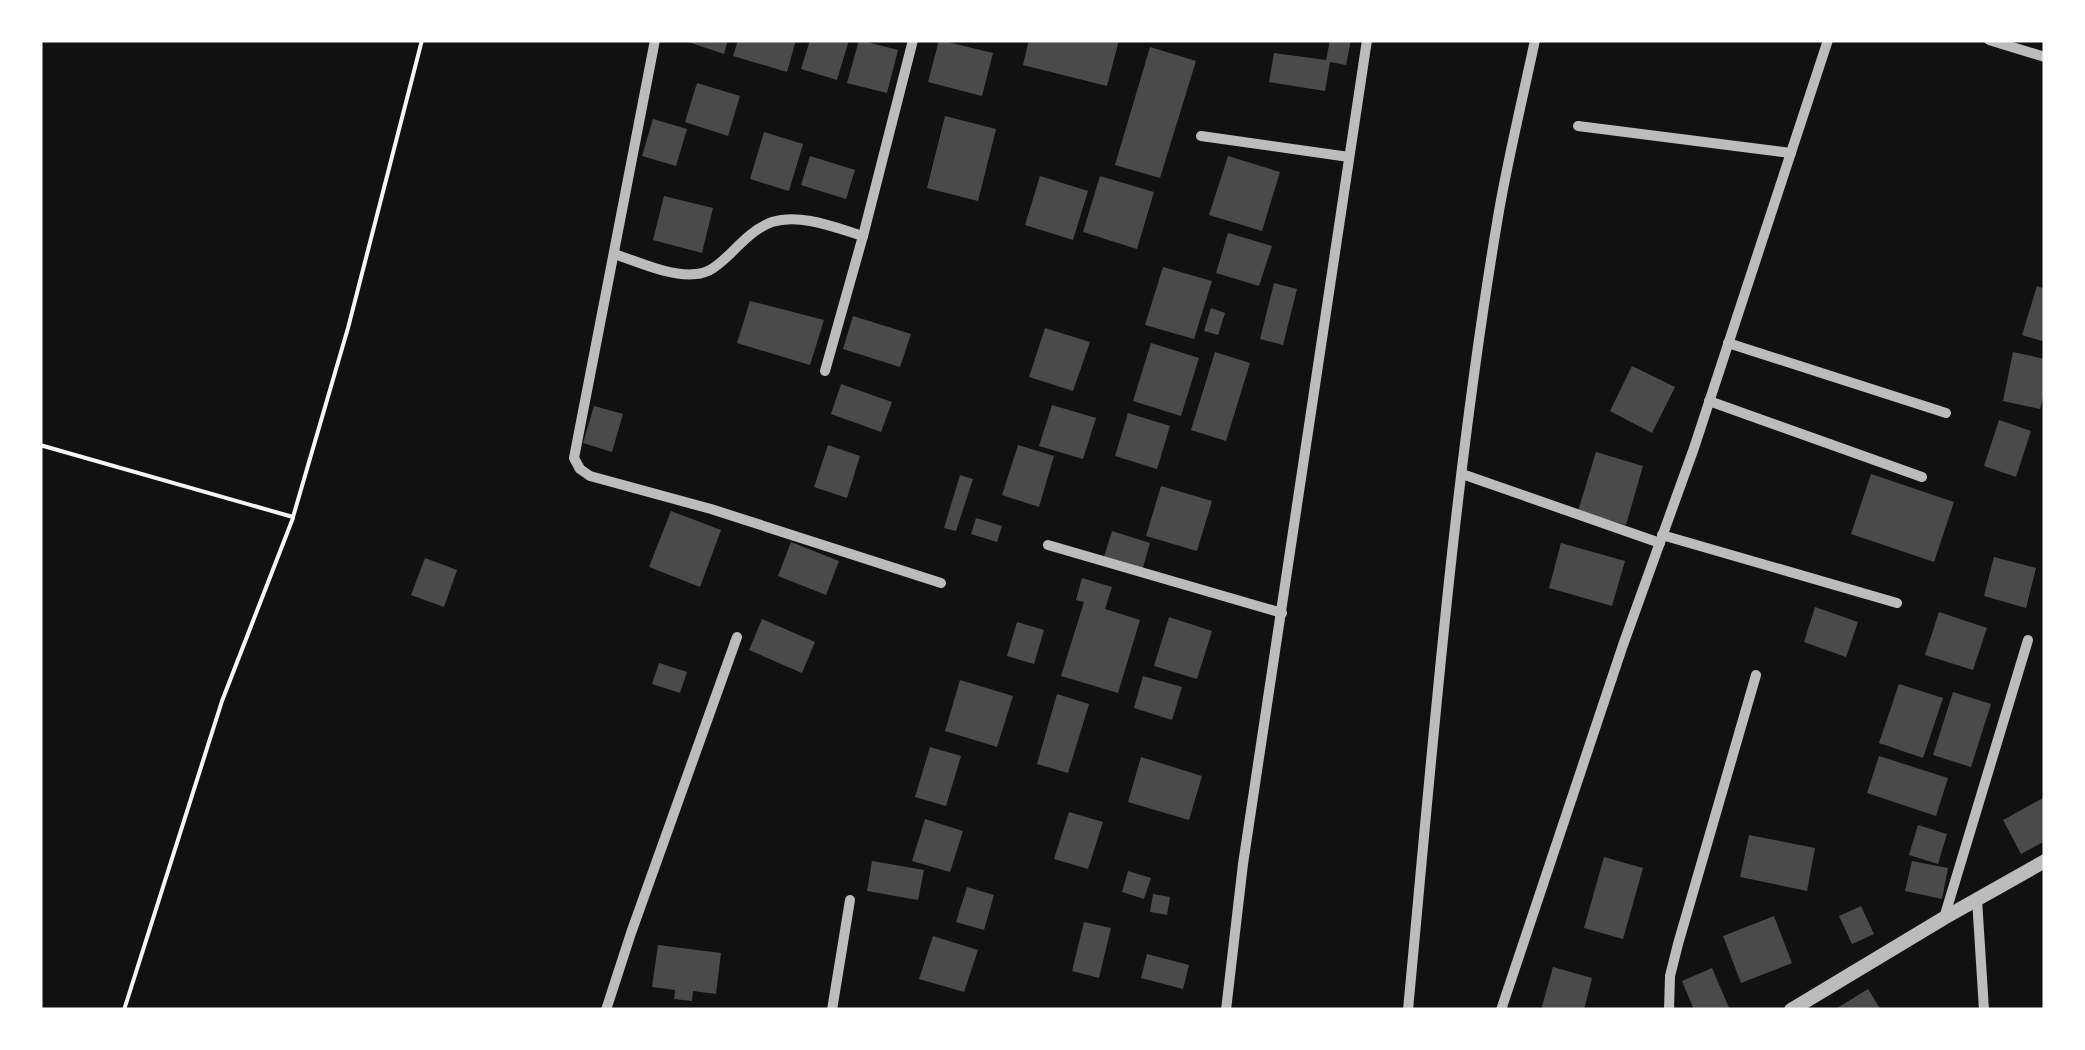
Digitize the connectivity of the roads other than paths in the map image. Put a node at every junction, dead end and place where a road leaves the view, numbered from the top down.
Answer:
1 (655, 40) edge
2 (914, 40) edge
3 (1366, 40) edge
4 (1535, 40) edge
5 (1828, 40) edge
6 (1989, 40) edge
7 (2045, 58) edge
8 (1578, 126) dead end
9 (1200, 136) dead end
10 (1790, 153) junction
11 (1349, 157) junction
12 (863, 236) junction
13 (614, 254) junction
14 (1728, 343) junction
15 (825, 371) dead end
16 (1709, 402) junction
17 (1946, 413) dead end
18 (1462, 474) junction
19 (1922, 476) dead end
20 (1661, 539) junction
21 (1048, 545) dead end
22 (941, 583) dead end
23 (1897, 603) dead end
24 (1282, 613) junction
25 (737, 637) dead end
26 (2028, 640) dead end
27 (1756, 675) dead end
28 (2045, 861) edge
29 (1977, 899) junction
30 (850, 900) dead end
31 (1944, 918) junction
32 (606, 1010) edge
33 (832, 1010) edge
34 (1226, 1010) edge
35 (1408, 1010) edge
36 (1501, 1010) edge
37 (1669, 1010) edge
38 (1792, 1010) edge
39 (1984, 1010) edge

1 - 13 street
2 - 12 street
3 - 11 street
4 - 18 street
5 - 10 street
6 - 7 street
8 - 10 street
9 - 11 street
10 - 14 street
11 - 24 street
12 - 13 street
12 - 15 street
13 - 22 street
14 - 16 street
14 - 17 street
16 - 19 street
16 - 20 street
18 - 20 street
18 - 35 street
20 - 23 street
20 - 36 street
21 - 24 street
24 - 34 street
25 - 32 street
26 - 31 street
27 - 37 street
28 - 29 street
29 - 31 street
29 - 39 street
30 - 33 street
31 - 38 street

